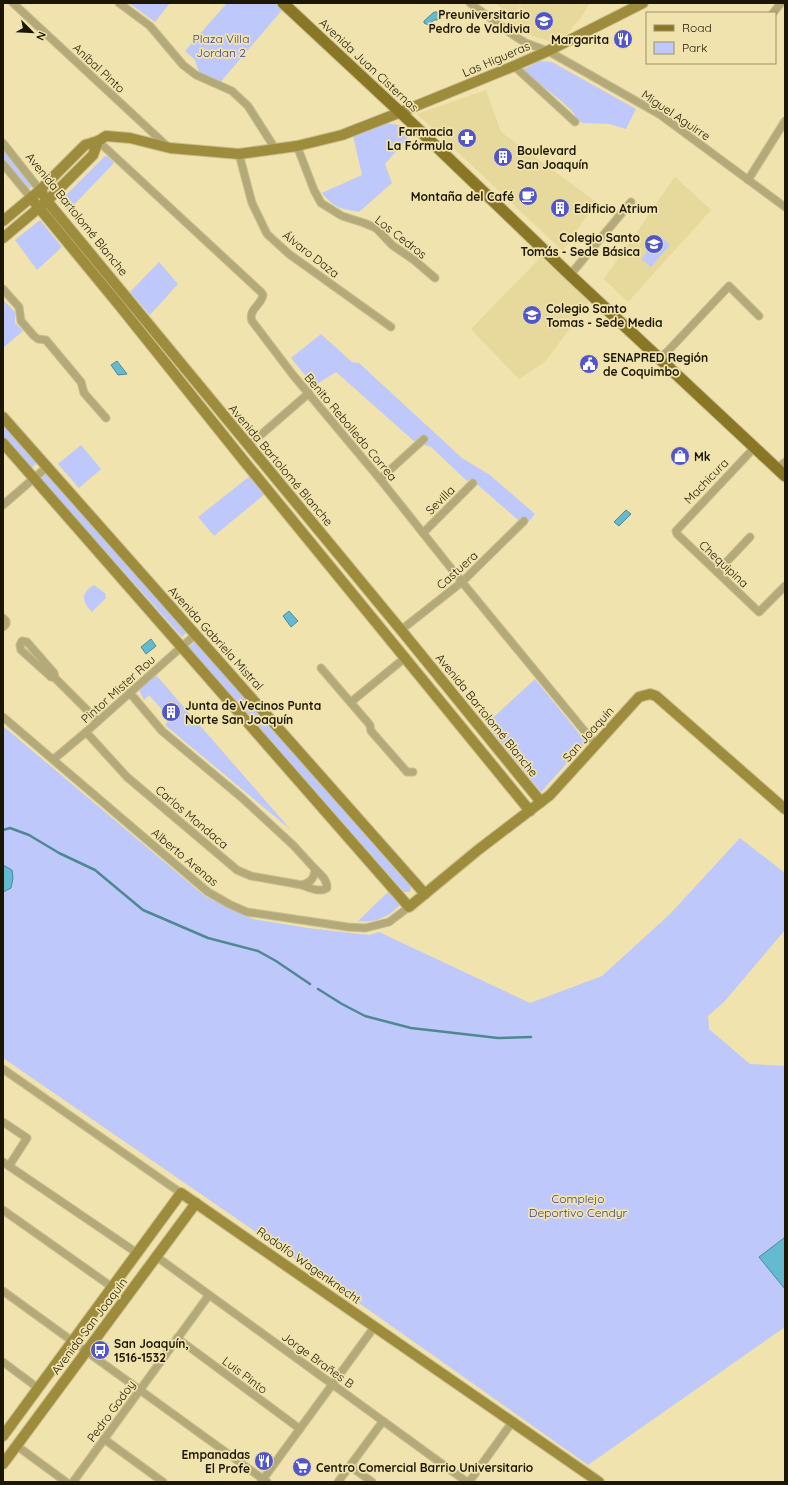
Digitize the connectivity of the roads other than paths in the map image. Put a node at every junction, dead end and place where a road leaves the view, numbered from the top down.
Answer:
1 (13, 3) edge
2 (119, 3) edge
3 (283, 3) edge
4 (470, 3) edge
5 (643, 3) edge
6 (781, 3) edge
7 (774, 12) edge
8 (548, 51) junction
9 (514, 66) junction
10 (401, 112) junction
11 (575, 122) dead end
12 (784, 125) edge
13 (98, 141) junction
14 (3, 143) edge
15 (297, 146) junction
16 (170, 148) junction
17 (276, 150) junction
18 (239, 154) junction
19 (3, 164) edge
20 (748, 180) junction
21 (40, 190) junction
22 (31, 198) junction
23 (47, 201) junction
24 (631, 202) dead end
25 (785, 207) edge
26 (39, 209) junction
27 (3, 221) edge
28 (3, 238) edge
29 (570, 275) junction
30 (435, 278) dead end
31 (3, 289) edge
32 (128, 298) junction
33 (119, 305) junction
34 (759, 316) dead end
35 (391, 327) dead end
36 (660, 358) junction
37 (309, 393) junction
38 (3, 417) edge
39 (106, 418) dead end
40 (424, 439) dead end
41 (3, 443) edge
42 (248, 446) junction
43 (754, 448) junction
44 (47, 467) junction
45 (782, 468) edge
46 (33, 479) junction
47 (380, 479) junction
48 (473, 483) dead end
49 (3, 505) edge
50 (524, 521) dead end
51 (676, 531) joint
52 (423, 533) junction
53 (750, 536) dead end
54 (717, 572) junction
55 (462, 582) junction
56 (785, 586) edge
57 (3, 618) edge
58 (3, 627) edge
59 (401, 630) junction
60 (196, 634) junction
61 (181, 647) junction
62 (406, 657) junction
63 (321, 668) dead end
64 (55, 678) junction
65 (130, 693) junction
66 (351, 702) junction
67 (3, 717) edge
68 (98, 721) junction
69 (86, 732) junction
70 (596, 745) junction
71 (54, 759) junction
72 (413, 772) dead end
73 (541, 802) junction
74 (785, 809) edge
75 (530, 811) junction
76 (315, 869) junction
77 (302, 885) junction
78 (425, 894) junction
79 (409, 907) junction
80 (3, 1069) edge
81 (3, 1122) edge
82 (6, 1164) edge
83 (181, 1192) junction
84 (196, 1203) junction
85 (3, 1210) edge
86 (137, 1253) junction
87 (156, 1256) junction
88 (112, 1288) junction
89 (3, 1291) edge
90 (209, 1295) junction
91 (375, 1326) junction
92 (177, 1338) junction
93 (72, 1341) junction
94 (86, 1351) junction
95 (3, 1362) edge
96 (333, 1384) junction
97 (38, 1388) junction
98 (140, 1390) junction
99 (383, 1421) junction
100 (513, 1421) junction
101 (300, 1429) junction
102 (3, 1436) edge
103 (104, 1439) junction
104 (16, 1446) junction
105 (3, 1464) edge
106 (350, 1466) junction
107 (264, 1481) edge
108 (66, 1482) edge
109 (73, 1482) edge
110 (163, 1482) edge
111 (338, 1482) edge
112 (372, 1482) edge
113 (468, 1482) edge
114 (599, 1482) edge

1 - 16 street, Aníbal Pinto
2 - 17 street
3 - 10 main road, Avenida Juan Cisternas
4 - 8 street, Miguel Aguirre
5 - 8 street, Las Higueras
6 - 7 street
8 - 9 street, Las Higueras
8 - 20 street, Miguel Aguirre
9 - 10 street, Las Higueras
9 - 11 street
10 - 15 street, Las Higueras
10 - 29 main road, Avenida Juan Cisternas
12 - 20 street
13 - 16 street, Las Higueras
13 - 21 street, Las Higueras
13 - 23 street
13 - 37 street, Benito Rebolledo Correa
14 - 21 street, Avenida Bartolomé Blanche
15 - 17 street, Las Higueras
15 - 30 street, Los Cedros
16 - 18 street, Las Higueras
17 - 18 street, Las Higueras
18 - 35 street, Álvaro Daza
19 - 22 street, Avenida Bartolomé Blanche
20 - 25 street, Miguel Aguirre
21 - 22 street, Las Higueras
21 - 23 street, Avenida Bartolomé Blanche
22 - 26 street, Avenida Bartolomé Blanche
22 - 27 street, Las Higueras
23 - 26 street
23 - 32 street, Avenida Bartolomé Blanche
24 - 29 street
26 - 28 street
26 - 33 street, Avenida Bartolomé Blanche
29 - 36 main road, Avenida Juan Cisternas
31 - 39 street
32 - 33 street
32 - 42 street, Avenida Bartolomé Blanche
33 - 62 street, Avenida Bartolomé Blanche
34 - 36 street
36 - 43 main road, Avenida Juan Cisternas
37 - 42 street
37 - 47 street, Benito Rebolledo Correa
38 - 44 street, Avenida Gabriela Mistral
40 - 47 street
41 - 46 street
42 - 59 street, Avenida Bartolomé Blanche
43 - 45 main road, Avenida Juan Cisternas
43 - 51 street, Machicura
44 - 46 street
44 - 60 street, Avenida Gabriela Mistral
46 - 49 street
46 - 61 street
47 - 52 street, Benito Rebolledo Correa
48 - 52 street, Sevilla
50 - 55 street, Castuera
51 - 54 street, Chequipina
52 - 55 street, Benito Rebolledo Correa
53 - 54 street
54 - 56 street, Chequipina
55 - 59 street, Castuera
55 - 70 street, Benito Rebolledo Correa
57 - 58 street
59 - 73 street, Avenida Bartolomé Blanche
60 - 61 street, Pintor Mister Rou
60 - 78 street, Avenida Gabriela Mistral
61 - 65 street, Pintor Mister Rou
61 - 79 street
62 - 66 street
62 - 75 street, Avenida Bartolomé Blanche
63 - 66 street
64 - 64 street
64 - 68 street
65 - 68 street, Pintor Mister Rou
65 - 76 street, Carlos Mondaca
66 - 72 street
67 - 71 street, Alberto Arenas
68 - 69 street, Pintor Mister Rou
69 - 71 street, Pintor Mister Rou
69 - 77 street, Carlos Mondaca
70 - 73 street, San Joaquín
70 - 74 street, San Joaquín
71 - 79 street, Alberto Arenas
73 - 75 street, San Joaquín
75 - 78 street, San Joaquín
76 - 77 street
76 - 77 street, Carlos Mondaca
78 - 79 street, San Joaquín
80 - 83 street, Rodolfo Wagenknecht
81 - 82 street
82 - 86 street
83 - 84 street, Rodolfo Wagenknecht
83 - 86 street, Avenida San Joaquín
84 - 87 street, Avenida San Joaquín
84 - 91 street, Rodolfo Wagenknecht
85 - 88 street
86 - 88 street, Avenida San Joaquín
87 - 90 street, Jorge Brañes B
87 - 94 street, Avenida San Joaquín
88 - 93 street, Avenida San Joaquín
89 - 93 street
90 - 92 street, Pedro Godoy
90 - 96 street, Jorge Brañes B
91 - 96 street
91 - 100 street, Rodolfo Wagenknecht
92 - 98 street, Pedro Godoy
92 - 101 street, Luis Pinto
93 - 94 street
93 - 97 street, Avenida San Joaquín
94 - 98 street
94 - 104 street, Avenida San Joaquín
95 - 97 street
96 - 99 street, Jorge Brañes B
96 - 101 street
97 - 102 street, Avenida San Joaquín
98 - 103 street, Pedro Godoy
98 - 107 street
99 - 106 street
99 - 113 street, Jorge Brañes B
100 - 113 street
100 - 114 street, Rodolfo Wagenknecht
101 - 107 street
103 - 109 street, Pedro Godoy
103 - 110 street
104 - 105 street, Avenida San Joaquín
104 - 108 street
106 - 111 street
106 - 112 street

